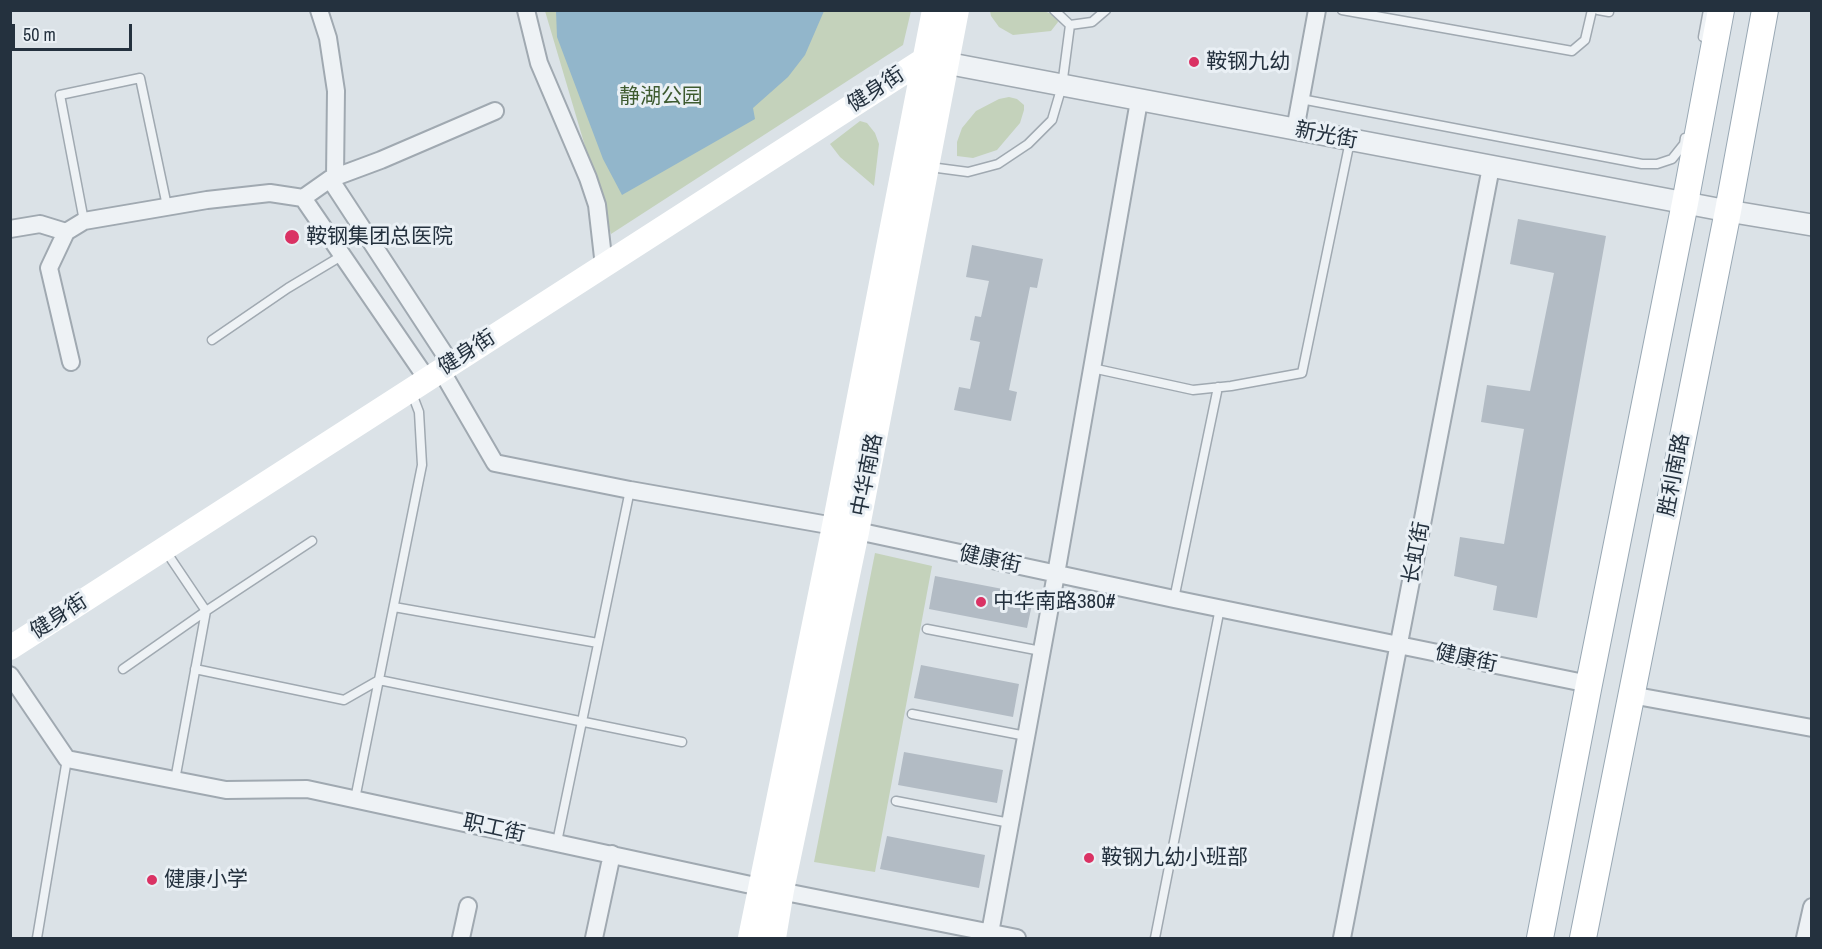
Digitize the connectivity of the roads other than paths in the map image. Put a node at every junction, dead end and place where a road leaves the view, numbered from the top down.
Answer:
1 (319, 10) edge
2 (526, 10) edge
3 (934, 10) edge
4 (957, 10) edge
5 (1054, 10) edge
6 (1106, 10) edge
7 (1317, 10) edge
8 (1342, 10) edge
9 (1592, 10) edge
10 (1598, 10) edge
11 (1765, 10) edge
12 (1609, 12) dead end
13 (1070, 25) junction
14 (1708, 25) edge
15 (936, 61) junction
16 (1062, 86) junction
17 (1301, 99) junction
18 (1139, 101) junction
19 (495, 111) dead end
20 (1295, 130) junction
21 (1686, 133) dead end
22 (1350, 140) junction
23 (928, 167) junction
24 (1491, 167) junction
25 (332, 178) junction
26 (303, 198) junction
27 (1685, 203) junction
28 (167, 206) junction
29 (1728, 211) junction
30 (84, 221) junction
31 (1812, 225) edge
32 (10, 230) edge
33 (66, 232) junction
34 (343, 255) junction
35 (604, 266) junction
36 (212, 340) dead end
37 (71, 362) dead end
38 (1092, 368) junction
39 (433, 376) junction
40 (1218, 387) junction
41 (630, 490) junction
42 (846, 529) junction
43 (312, 541) dead end
44 (164, 550) junction
45 (1056, 574) junction
46 (1174, 599) junction
47 (394, 607) junction
48 (1220, 608) junction
49 (206, 611) junction
50 (927, 629) dead end
51 (598, 643) junction
52 (1400, 645) junction
53 (10, 648) edge
54 (1041, 651) junction
55 (123, 669) dead end
56 (195, 669) junction
57 (10, 675) edge
58 (379, 680) junction
59 (1588, 684) junction
60 (1631, 695) junction
61 (912, 714) dead end
62 (582, 721) junction
63 (1812, 728) edge
64 (1026, 736) junction
65 (682, 742) dead end
66 (67, 759) junction
67 (175, 780) junction
68 (354, 799) junction
69 (896, 801) dead end
70 (1010, 823) junction
71 (557, 842) junction
72 (612, 854) junction
73 (771, 888) junction
74 (468, 906) dead end
75 (1812, 907) edge
76 (990, 933) junction
77 (37, 939) edge
78 (461, 939) edge
79 (594, 939) edge
80 (750, 939) edge
81 (774, 939) edge
82 (1017, 939) edge
83 (1155, 939) edge
84 (1342, 939) edge
85 (1540, 939) edge
86 (1583, 939) edge
87 (1805, 939) edge

1 - 25 street
2 - 35 street
3 - 15 main road
4 - 15 main road, 中华南路
5 - 13 lane
6 - 13 lane
7 - 17 street
8 - 9 lane
10 - 12 lane
11 - 29 main road, 胜利南路
13 - 16 lane
14 - 27 main road, 胜利南路
15 - 16 street, 新光街
15 - 23 main road, 中华南路
15 - 35 main road, 健身街
15 - 42 main road, 中华南路
16 - 18 street, 新光街
16 - 23 lane
17 - 20 street
17 - 21 lane
18 - 20 street, 新光街
18 - 38 street
19 - 25 street
20 - 22 street, 新光街
22 - 24 street, 新光街
22 - 40 lane
23 - 42 main road, 中华南路
24 - 27 street, 新光街
24 - 52 street, 长虹街
25 - 26 street
25 - 39 street
26 - 28 street
26 - 34 street
27 - 29 street, 新光街
27 - 59 main road, 胜利南路
28 - 30 street
28 - 30 lane
29 - 31 street, 新光街
29 - 60 main road, 胜利南路
30 - 33 street
32 - 33 street
33 - 37 street
34 - 36 lane
34 - 39 street
35 - 39 main road, 健身街
38 - 40 lane
38 - 45 street
39 - 41 street, 健康街
39 - 44 main road, 健身街
39 - 47 lane
40 - 46 lane
41 - 42 street, 健康街
41 - 51 lane
42 - 45 street, 健康街
42 - 73 main road, 中华南路
43 - 49 lane
44 - 49 lane
44 - 53 main road, 健身街
45 - 46 street, 健康街
45 - 54 street
46 - 48 street, 健康街
47 - 51 lane
47 - 58 lane
48 - 52 street, 健康街
48 - 83 lane
49 - 55 lane
49 - 56 lane
50 - 54 lane
51 - 62 lane
52 - 59 street, 健康街
52 - 84 street, 长虹街
54 - 64 street
56 - 58 lane
56 - 67 lane
57 - 66 street
58 - 62 lane
58 - 68 lane
59 - 85 main road, 胜利南路
60 - 63 street
60 - 86 main road, 胜利南路
61 - 64 lane
62 - 65 lane
62 - 71 lane
64 - 70 street
66 - 67 street, 职工街
66 - 77 lane
67 - 68 street, 职工街
68 - 71 street, 职工街
69 - 70 lane
70 - 76 street
71 - 72 street, 职工街
72 - 73 street, 职工街
72 - 79 street
73 - 76 street, 职工街
73 - 80 main road, 中华南路
73 - 81 main road, 中华南路
74 - 78 street
75 - 87 street
76 - 82 street, 职工街

